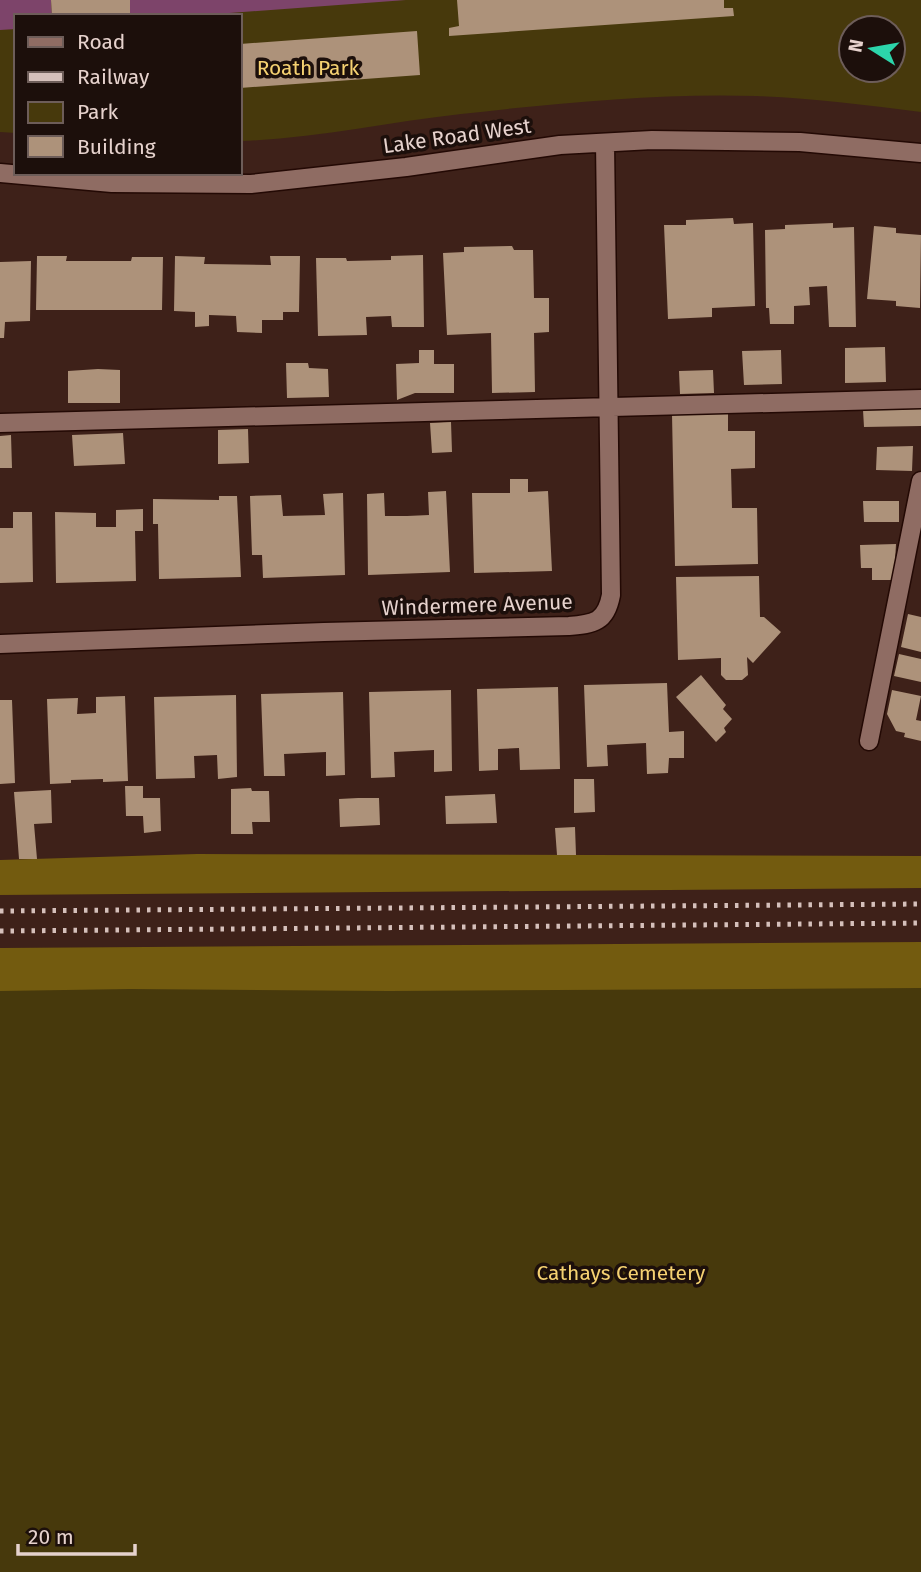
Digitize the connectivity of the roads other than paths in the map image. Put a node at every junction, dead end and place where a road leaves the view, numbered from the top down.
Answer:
1 (605, 142) junction
2 (921, 153) edge
3 (22, 175) edge
4 (921, 399) edge
5 (607, 406) junction
6 (0, 423) edge
7 (921, 481) edge
8 (0, 644) edge
9 (869, 741) dead end

1 - 2 street, Lake Road West
1 - 3 street, Lake Road West
1 - 5 street, Windermere Avenue
4 - 5 street
5 - 6 street
5 - 8 street, Windermere Avenue
7 - 9 street

